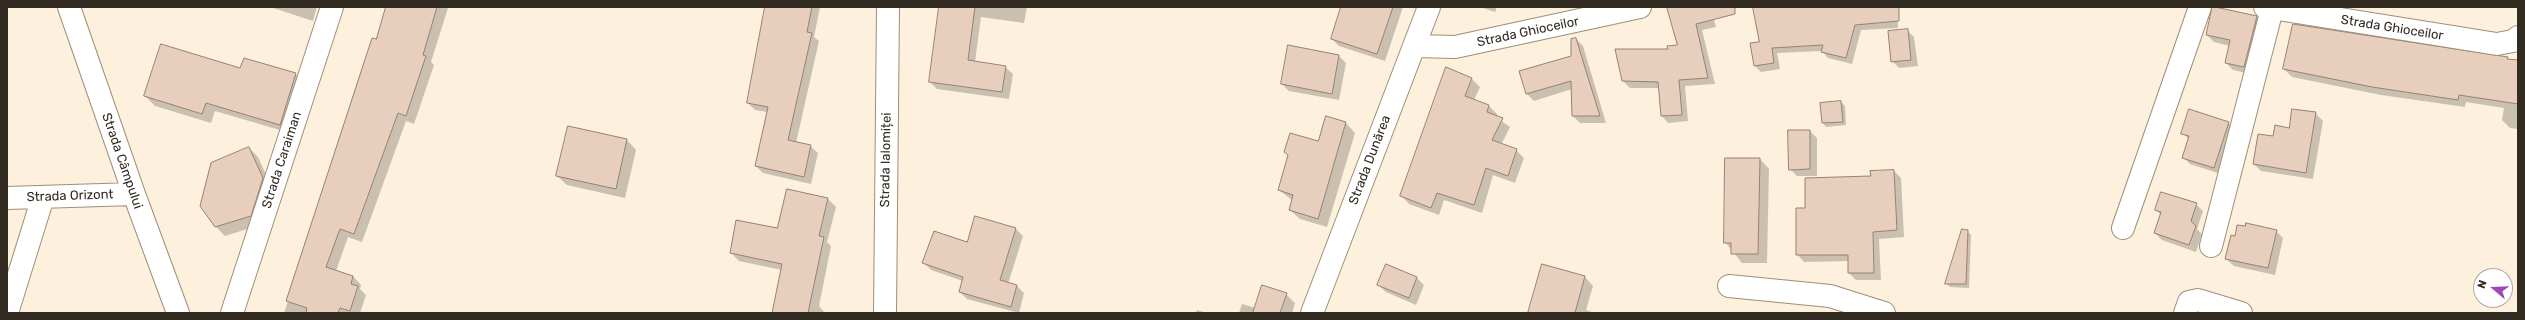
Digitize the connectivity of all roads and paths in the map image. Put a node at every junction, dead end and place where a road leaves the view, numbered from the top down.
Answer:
1 (69, 7) edge
2 (332, 7) edge
3 (888, 7) edge
4 (1429, 7) edge
5 (1640, 7) edge
6 (2200, 7) edge
7 (2268, 8) edge
8 (2518, 38) edge
9 (1414, 46) junction
10 (134, 194) junction
11 (43, 197) junction
12 (7, 198) edge
13 (2123, 228) dead end
14 (2211, 246) dead end
15 (1729, 286) dead end
16 (1318, 311) edge
17 (7, 313) edge
18 (178, 313) edge
19 (232, 313) edge
20 (885, 313) edge
21 (1884, 313) edge
22 (2185, 313) edge
23 (2241, 313) edge

1 - 10 street, Strada Câmpului
2 - 19 street, Strada Caraiman
3 - 20 street, Strada Ialomiței
4 - 9 street, Strada Dunărea
5 - 9 street, Strada Ghioceilor
6 - 13 street
7 - 8 street, Strada Ghioceilor
7 - 14 street
9 - 16 street, Strada Dunărea
10 - 11 street, Strada Orizont
10 - 18 street, Strada Câmpului
11 - 12 street, Strada Orizont
11 - 17 street
15 - 21 street
22 - 23 street

